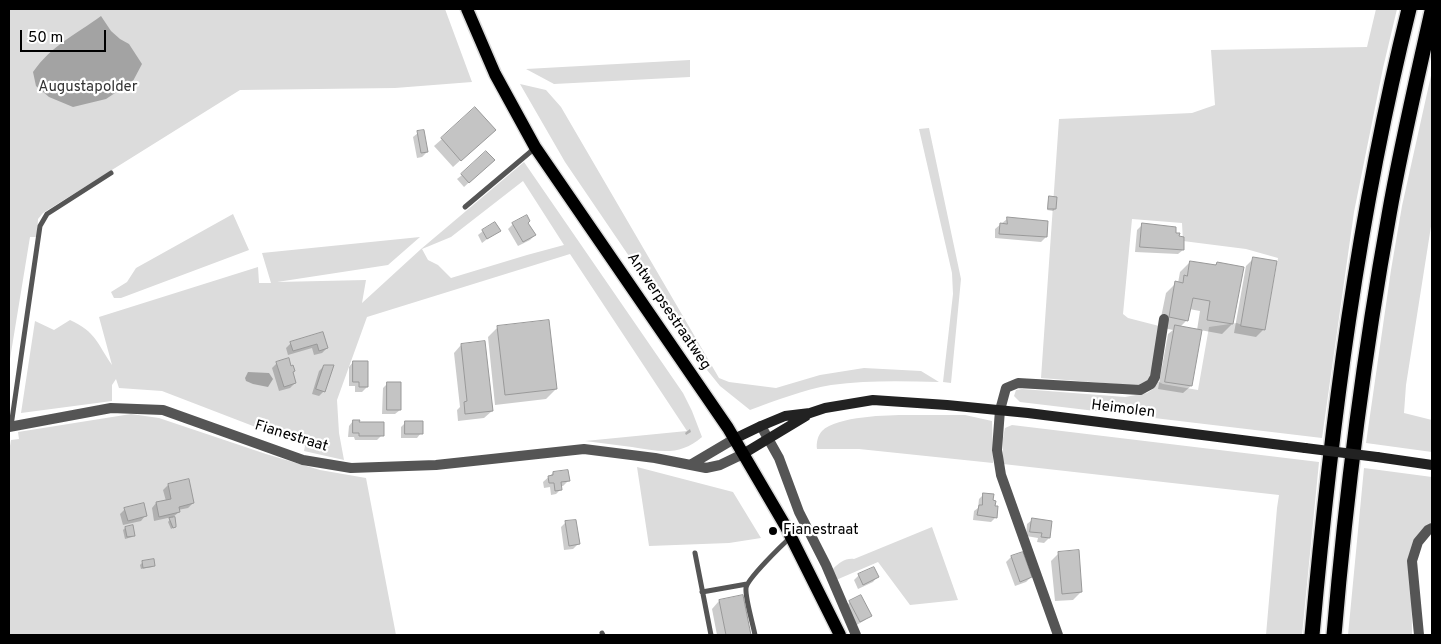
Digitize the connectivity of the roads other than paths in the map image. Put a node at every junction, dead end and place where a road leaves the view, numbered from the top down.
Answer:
1 (467, 9) edge
2 (1408, 9) edge
3 (1432, 11) edge
4 (535, 147) junction
5 (111, 173) dead end
6 (465, 208) dead end
7 (1164, 319) dead end
8 (1000, 410) junction
9 (810, 413) junction
10 (10, 426) edge
11 (761, 426) junction
12 (769, 438) junction
13 (734, 439) junction
14 (743, 454) junction
15 (690, 465) junction
16 (1432, 465) edge
17 (1432, 528) edge
18 (791, 537) junction
19 (695, 553) dead end
20 (747, 584) junction
21 (702, 592) junction
22 (710, 635) edge
23 (755, 635) edge
24 (840, 635) edge
25 (856, 635) edge
26 (1058, 635) edge
27 (1312, 635) edge
28 (1334, 635) edge
29 (1419, 635) edge

1 - 4 main road, Antwerpsestraatweg
2 - 27 highway
3 - 28 highway
4 - 6 lane
4 - 13 main road, Antwerpsestraatweg
5 - 10 lane
7 - 8 street
8 - 9 street, Heimolen
8 - 16 street, Heimolen, bridge
8 - 26 street
9 - 11 street, Heimolen
9 - 12 street, Heimolen
10 - 15 street, Fianestraat
11 - 12 street
11 - 13 street, Heimolen
12 - 14 street, Heimolen
12 - 25 street
13 - 14 main road, Antwerpsestraatweg
13 - 15 street
14 - 15 street, Fianestraat
14 - 18 main road, Antwerpsestraatweg
17 - 29 street
18 - 20 lane
18 - 24 main road, Antwerpsestraatweg
19 - 21 lane
20 - 21 lane
20 - 23 lane
21 - 22 lane

